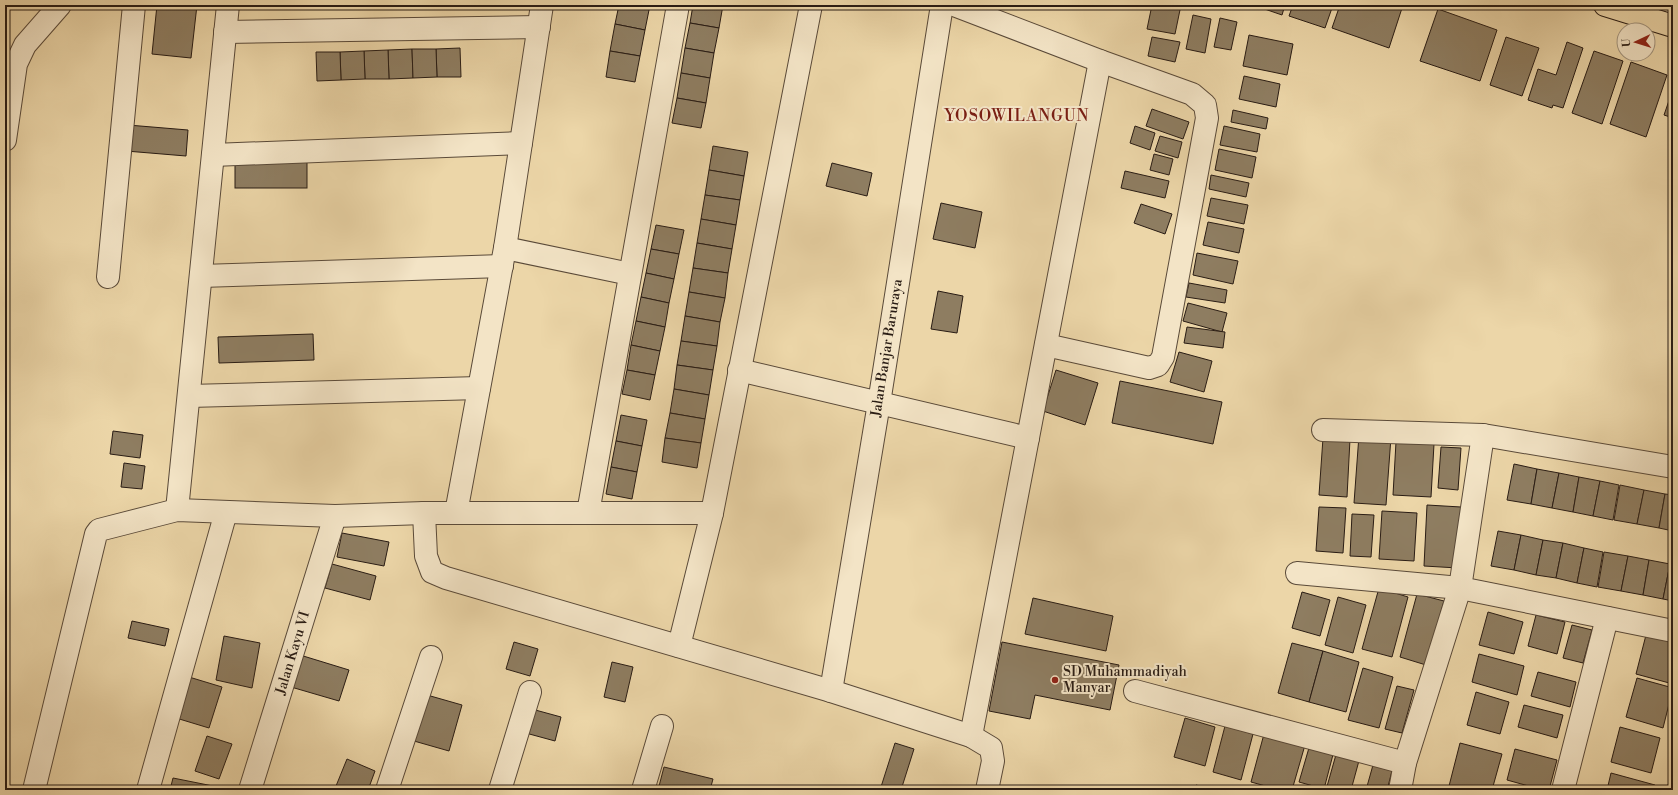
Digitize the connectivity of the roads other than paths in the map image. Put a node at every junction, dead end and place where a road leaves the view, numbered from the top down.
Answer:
1 (60, 5) edge
2 (134, 5) edge
3 (228, 5) edge
4 (542, 5) edge
5 (678, 5) edge
6 (810, 5) edge
7 (942, 5) edge
8 (954, 5) edge
9 (1605, 5) edge
10 (1673, 26) edge
11 (539, 27) junction
12 (225, 32) junction
13 (1100, 61) junction
14 (6, 130) edge
15 (521, 143) junction
16 (213, 155) junction
17 (503, 257) junction
18 (630, 274) junction
19 (201, 276) junction
20 (108, 277) dead end
21 (1046, 345) junction
22 (739, 370) junction
23 (479, 388) junction
24 (189, 396) junction
25 (879, 402) junction
26 (1324, 430) dead end
27 (1483, 435) junction
28 (1028, 438) junction
29 (1673, 467) edge
30 (178, 510) junction
31 (226, 512) junction
32 (424, 513) junction
33 (456, 513) junction
34 (588, 513) junction
35 (712, 513) junction
36 (335, 516) junction
37 (1297, 573) dead end
38 (1460, 588) junction
39 (1607, 618) junction
40 (1673, 631) edge
41 (679, 646) junction
42 (431, 657) dead end
43 (1135, 690) dead end
44 (831, 691) junction
45 (530, 692) dead end
46 (662, 726) dead end
47 (971, 736) junction
48 (1405, 763) junction
49 (34, 790) edge
50 (148, 790) edge
51 (250, 790) edge
52 (387, 790) edge
53 (500, 790) edge
54 (643, 790) edge
55 (987, 790) edge
56 (1400, 790) edge
57 (1563, 790) edge

1 - 14 street
2 - 20 street
3 - 12 street
4 - 11 street
5 - 18 street
6 - 22 street
7 - 25 street, Jalan Banjar Baruraya
8 - 13 street
9 - 10 main road
11 - 12 street
11 - 15 street
12 - 16 street
13 - 21 street
13 - 21 street
15 - 16 street
15 - 17 street
16 - 19 street
17 - 18 street
17 - 19 street
17 - 23 street
18 - 34 street
19 - 24 street
21 - 28 street
22 - 25 street
22 - 35 street
23 - 24 street
23 - 33 street
24 - 30 street
25 - 28 street
25 - 44 street, Jalan Banjar Baruraya
26 - 27 street
27 - 29 street
27 - 38 street
28 - 47 street
30 - 31 street
30 - 49 street
31 - 36 street
31 - 50 street
32 - 33 street
32 - 36 street
32 - 41 street
33 - 34 street
34 - 35 street
35 - 41 street
36 - 51 street, Jalan Kayu VI
37 - 38 street
38 - 39 street
38 - 48 street
39 - 40 street
39 - 57 street
41 - 44 street
42 - 52 street
43 - 48 street
44 - 47 street
45 - 53 street
46 - 54 street
47 - 55 street
48 - 56 street

